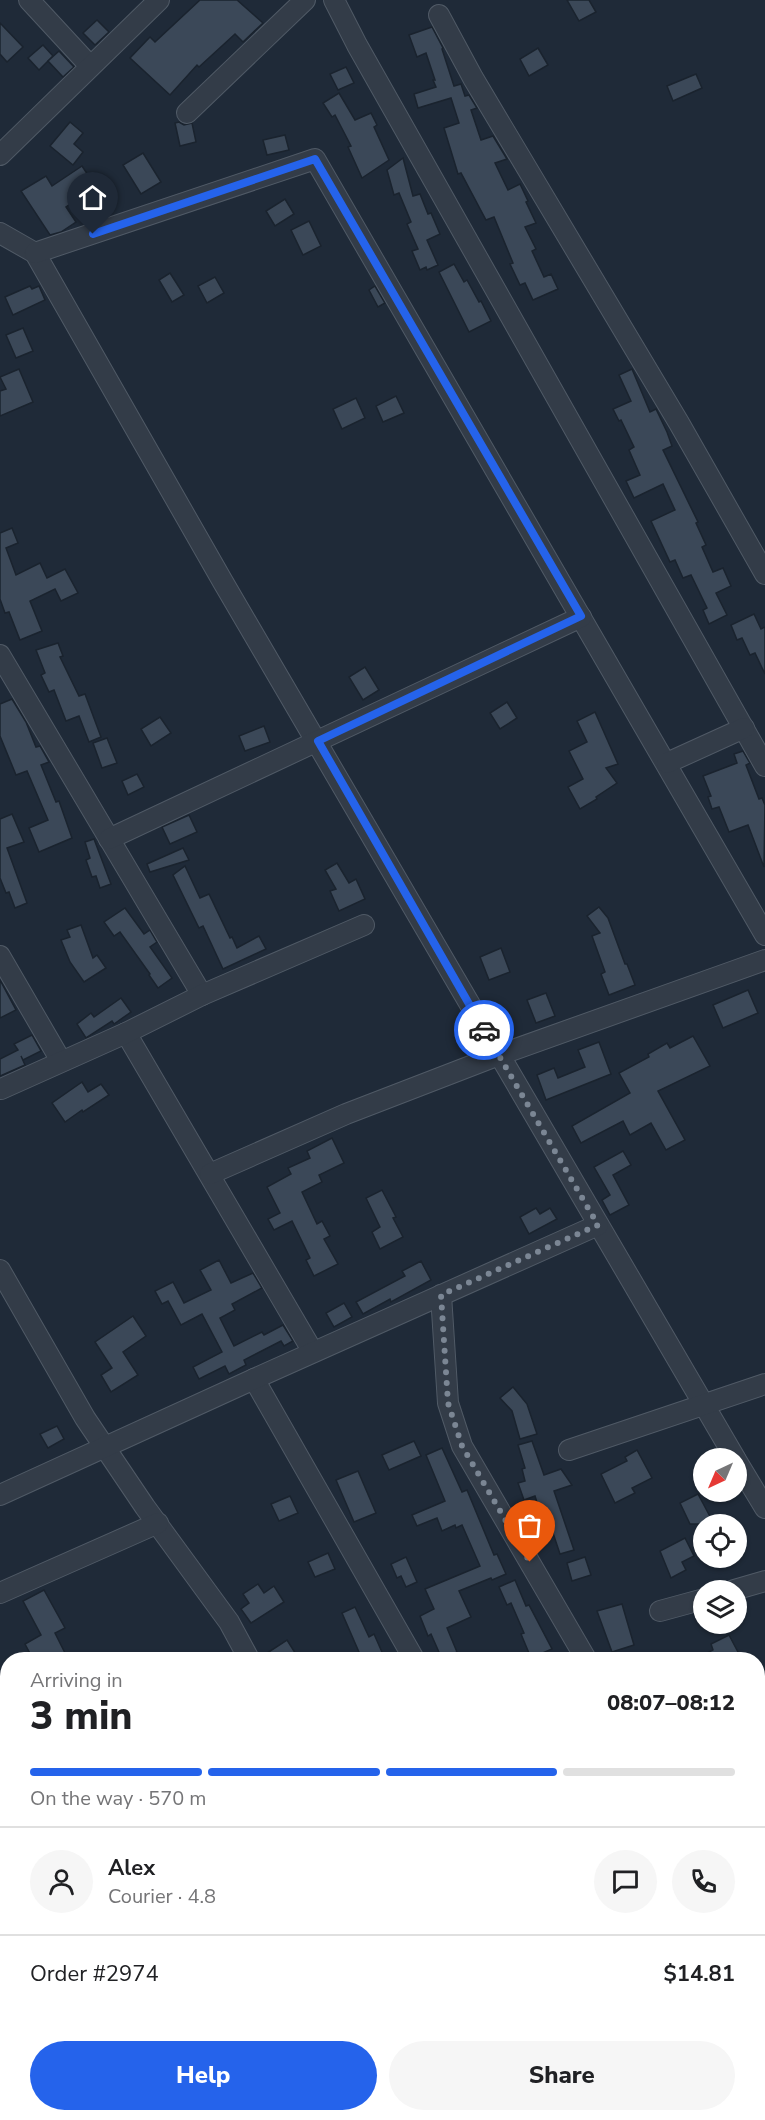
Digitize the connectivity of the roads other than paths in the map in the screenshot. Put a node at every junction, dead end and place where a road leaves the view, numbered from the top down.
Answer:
1 (29, 0) edge
2 (159, 0) edge
3 (305, 0) edge
4 (334, 0) edge
5 (439, 15) dead end
6 (90, 66) junction
7 (187, 113) dead end
8 (0, 155) edge
9 (0, 233) edge
10 (35, 253) junction
11 (765, 574) edge
12 (581, 616) junction
13 (0, 655) edge
14 (744, 728) junction
15 (318, 741) junction
16 (667, 764) junction
17 (765, 766) edge
18 (109, 839) junction
19 (364, 925) dead end
20 (765, 935) edge
21 (0, 956) edge
22 (765, 960) edge
23 (202, 995) junction
24 (126, 1033) junction
25 (499, 1055) junction
26 (61, 1061) junction
27 (1, 1089) edge
28 (210, 1173) junction
29 (598, 1225) junction
30 (0, 1270) edge
31 (441, 1295) junction
32 (313, 1352) junction
33 (254, 1378) junction
34 (765, 1384) edge
35 (703, 1405) junction
36 (105, 1447) junction
37 (729, 1448) edge
38 (569, 1450) dead end
39 (747, 1478) edge
40 (0, 1496) edge
41 (765, 1508) edge
42 (158, 1523) junction
43 (765, 1581) edge
44 (747, 1586) edge
45 (0, 1593) edge
46 (693, 1602) edge
47 (660, 1611) dead end
48 (245, 1652) edge
49 (410, 1652) edge
50 (582, 1652) edge

1 - 6 street
2 - 6 street
3 - 7 street
4 - 14 street
5 - 11 street
6 - 8 street
9 - 10 street
10 - 12 street
10 - 15 street
12 - 15 street
12 - 16 street
13 - 18 street
14 - 16 street
14 - 17 street
15 - 18 street
15 - 25 street
16 - 20 street
18 - 23 street
19 - 23 street
21 - 26 street
22 - 25 street
23 - 24 street
24 - 26 street
24 - 28 street
25 - 28 street
25 - 29 street
26 - 27 street
28 - 32 street
29 - 31 street
29 - 35 street
30 - 36 street
31 - 32 street
31 - 50 street
32 - 33 street
33 - 36 street
33 - 49 street
34 - 35 street
35 - 37 street
35 - 38 street
36 - 40 street
36 - 42 street
39 - 41 street
42 - 45 street
42 - 48 street
43 - 44 street
46 - 47 street

